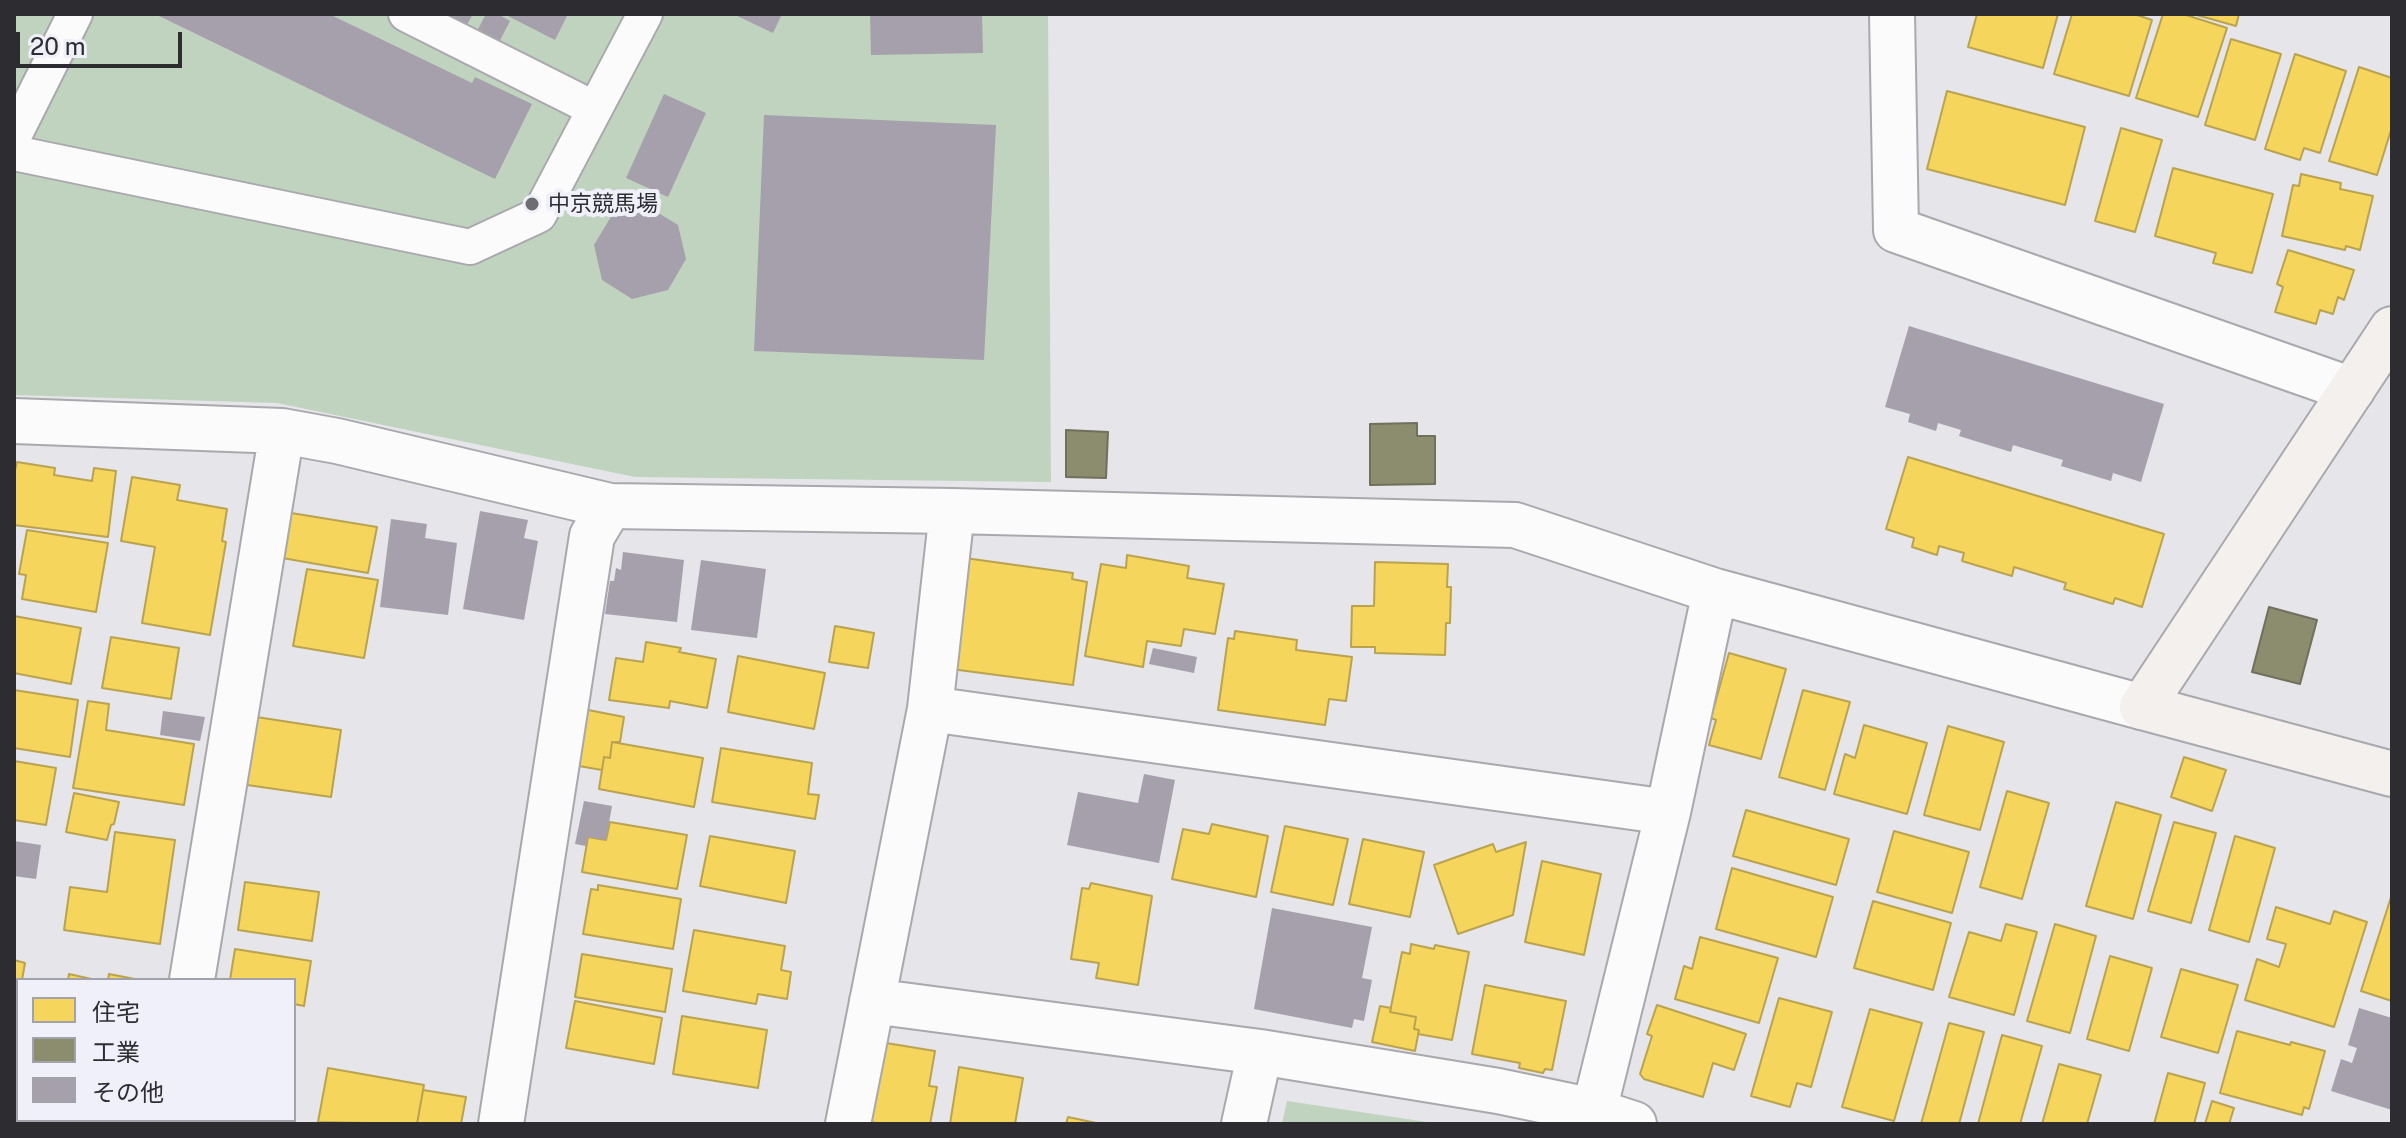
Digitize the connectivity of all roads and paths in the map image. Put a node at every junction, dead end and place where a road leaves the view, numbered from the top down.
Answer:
1 (406, 14) edge
2 (645, 14) edge
3 (1892, 14) edge
4 (71, 16) edge
5 (595, 109) junction
6 (14, 136) edge
7 (14, 153) edge
8 (2392, 329) edge
9 (2352, 390) junction
10 (14, 421) edge
11 (282, 431) junction
12 (610, 506) junction
13 (952, 511) junction
14 (1715, 591) junction
15 (2142, 707) junction
16 (930, 709) junction
17 (2392, 774) edge
18 (1668, 812) junction
19 (192, 978) edge
20 (872, 1001) junction
21 (1260, 1052) junction
22 (1614, 1118) edge
23 (501, 1124) edge
24 (848, 1124) edge
25 (1244, 1124) edge

1 - 5 lane
2 - 5 lane
3 - 9 street
4 - 6 lane
5 - 7 lane
8 - 9 street
9 - 15 street
10 - 11 street
11 - 12 street
11 - 19 street
12 - 13 street
12 - 23 street
13 - 14 street
13 - 16 street
14 - 15 street
14 - 18 street
15 - 17 street
16 - 18 street
16 - 20 street
18 - 22 street
20 - 21 street
20 - 24 street
21 - 22 street
21 - 25 street

